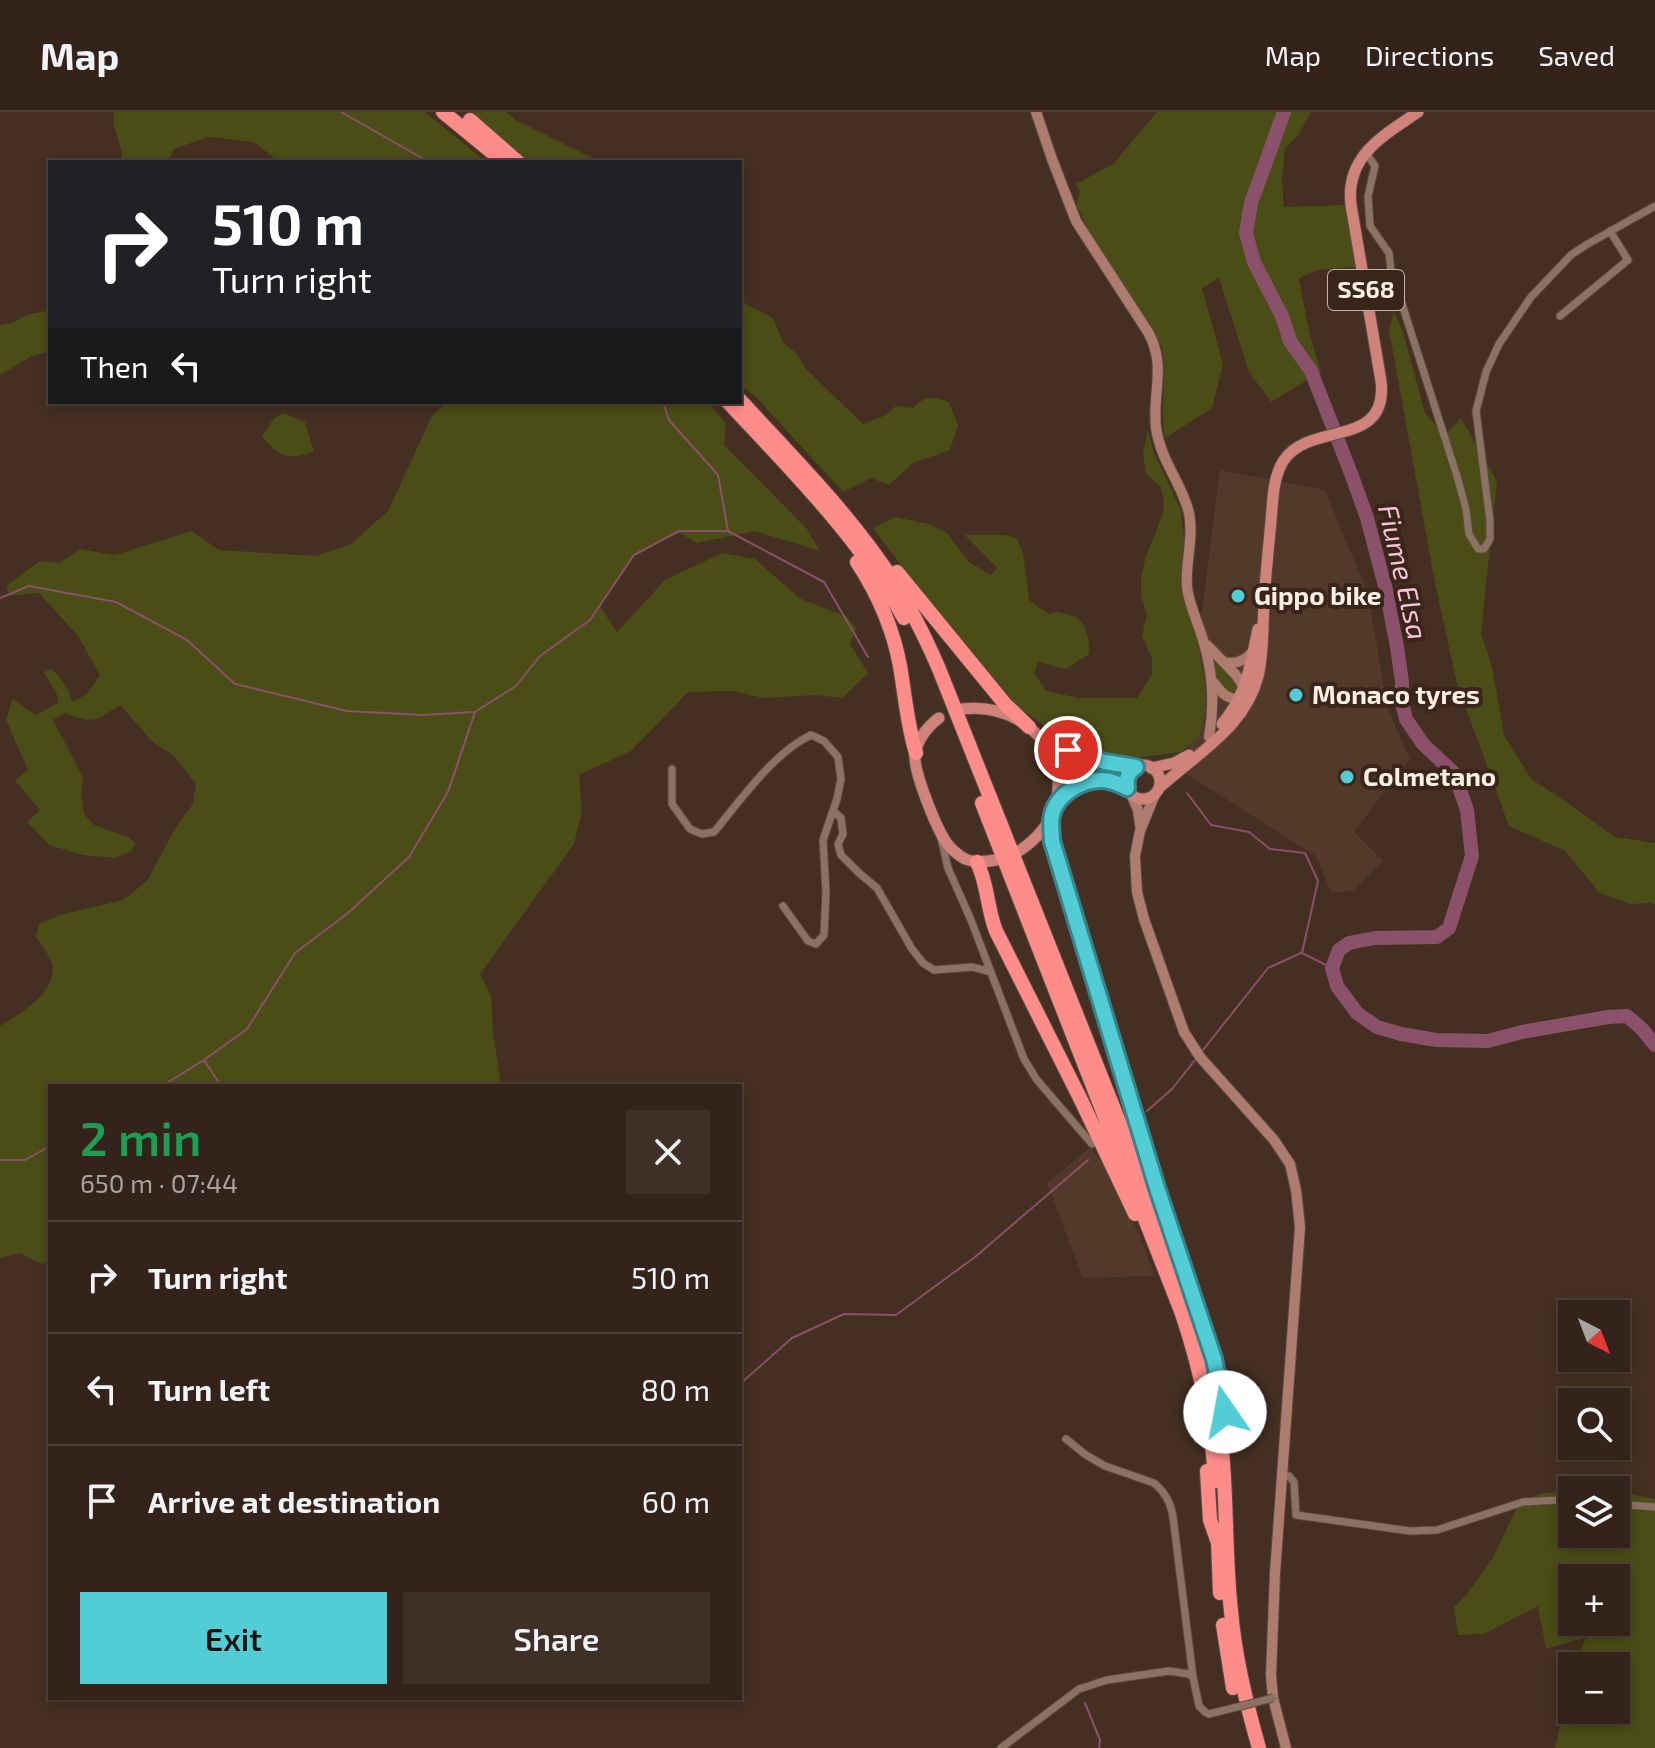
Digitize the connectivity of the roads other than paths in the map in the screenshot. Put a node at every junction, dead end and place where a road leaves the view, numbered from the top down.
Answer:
1 (443, 112) edge
2 (460, 112) edge
3 (1036, 112) edge
4 (1418, 112) edge
5 (1366, 153) junction
6 (502, 160) edge
7 (516, 160) edge
8 (1655, 206) edge
9 (1610, 231) junction
10 (1560, 316) dead end
11 (742, 397) edge
12 (742, 399) edge
13 (720, 404) edge
14 (730, 404) edge
15 (1203, 641) junction
16 (1258, 654) junction
17 (1224, 662) junction
18 (1213, 682) junction
19 (1243, 694) junction
20 (962, 709) dead end
21 (939, 718) dead end
22 (1033, 730) junction
23 (1212, 739) junction
24 (916, 753) junction
25 (1136, 767) junction
26 (1151, 768) junction
27 (672, 769) dead end
28 (1129, 791) junction
29 (1157, 791) junction
30 (1054, 809) junction
31 (833, 811) junction
32 (1140, 831) junction
33 (940, 832) junction
34 (1019, 851) dead end
35 (971, 860) junction
36 (996, 860) dead end
37 (952, 877) junction
38 (783, 906) dead end
39 (991, 972) junction
40 (1092, 1144) dead end
41 (1066, 1439) dead end
42 (1223, 1460) junction
43 (1282, 1476) junction
44 (1558, 1500) edge
45 (1630, 1505) edge
46 (1655, 1507) edge
47 (1217, 1540) junction
48 (1193, 1677) junction
49 (1273, 1698) junction
50 (1001, 1748) edge
51 (1250, 1748) edge
52 (1259, 1748) edge
53 (1286, 1748) edge

1 - 6 highway
2 - 7 highway
3 - 15 main road
4 - 5 main road, SS68
5 - 9 street
5 - 16 main road, SS68
8 - 9 street
9 - 10 street
11 - 22 highway
12 - 42 highway
13 - 24 highway
14 - 47 highway
15 - 17 main road
15 - 18 main road
16 - 17 main road
16 - 19 main road, SS68
16 - 23 main road, SS68
17 - 19 main road
18 - 19 main road
18 - 23 main road
19 - 23 main road, SS68
20 - 22 main road
21 - 24 main road
22 - 25 main road
22 - 30 main road
23 - 26 main road, SS68
23 - 29 main road, SS68
24 - 33 main road
25 - 26 main road, SS68
25 - 28 main road
26 - 29 main road
27 - 31 street
28 - 29 main road
28 - 30 main road
28 - 32 main road
29 - 32 main road
30 - 34 main road
30 - 42 highway
31 - 38 street
31 - 39 street
32 - 43 main road
33 - 35 main road
33 - 37 street
35 - 36 main road
35 - 37 street
35 - 47 highway
37 - 39 street
39 - 40 street
41 - 48 street
42 - 52 highway
43 - 44 street
43 - 49 main road
45 - 46 street
47 - 51 highway
48 - 49 street, bridge
48 - 50 street
49 - 53 main road

